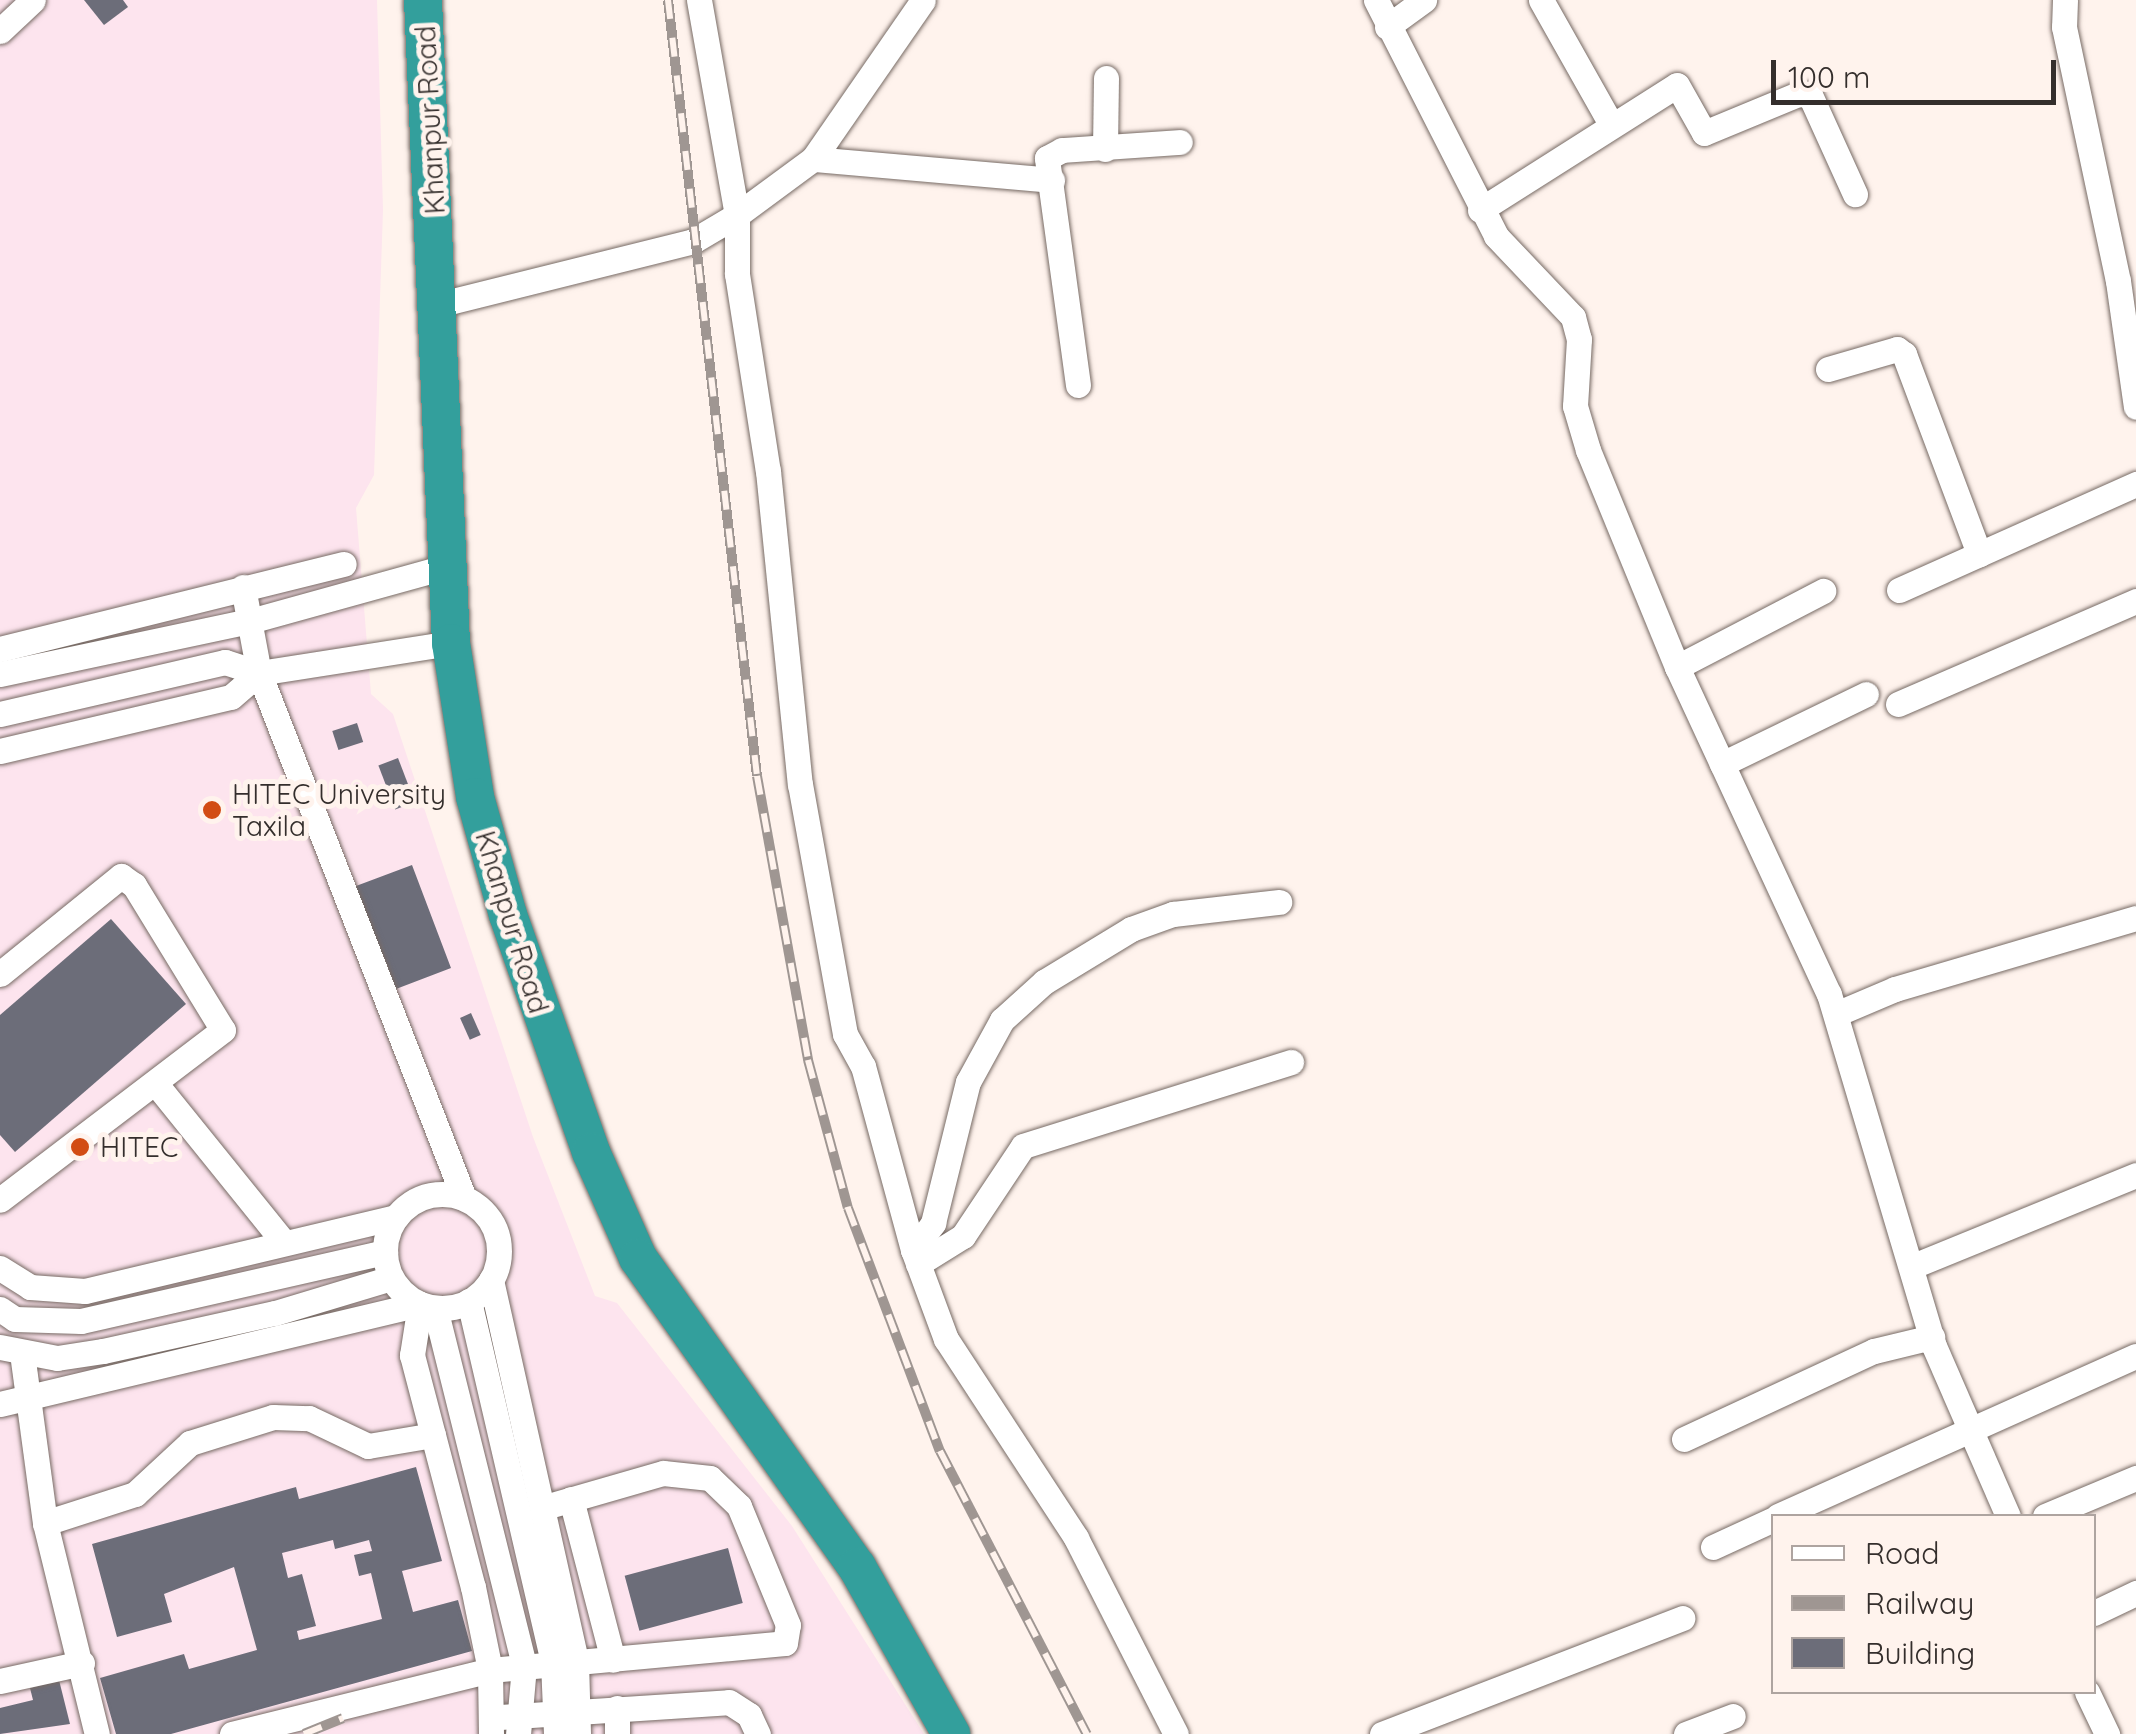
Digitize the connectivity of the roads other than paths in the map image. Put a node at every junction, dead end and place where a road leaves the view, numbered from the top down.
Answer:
1 (32, 0) edge
2 (423, 0) edge
3 (699, 0) edge
4 (922, 0) edge
5 (1376, 0) edge
6 (1424, 0) edge
7 (1541, 0) edge
8 (2064, 0) edge
9 (1387, 28) junction
10 (0, 31) edge
11 (1106, 78) dead end
12 (1612, 124) junction
13 (1180, 142) dead end
14 (1106, 149) junction
15 (813, 158) junction
16 (1052, 180) junction
17 (1855, 194) dead end
18 (1480, 210) junction
19 (738, 215) junction
20 (441, 304) junction
21 (2131, 339) edge
22 (1828, 369) dead end
23 (1078, 385) dead end
24 (2136, 407) edge
25 (2136, 484) edge
26 (1980, 554) junction
27 (344, 564) dead end
28 (448, 566) junction
29 (244, 587) junction
30 (1899, 590) dead end
31 (1822, 591) dead end
32 (2136, 601) edge
33 (250, 621) junction
34 (451, 642) junction
35 (0, 648) edge
36 (1677, 667) junction
37 (259, 673) junction
38 (0, 674) edge
39 (1866, 694) dead end
40 (1898, 704) dead end
41 (0, 714) edge
42 (0, 751) edge
43 (1722, 764) junction
44 (1279, 902) dead end
45 (2136, 918) edge
46 (0, 974) edge
47 (1836, 1014) junction
48 (1291, 1062) dead end
49 (156, 1084) junction
50 (2136, 1175) edge
51 (464, 1198) junction
52 (0, 1200) edge
53 (396, 1217) junction
54 (282, 1240) junction
55 (385, 1252) junction
56 (915, 1257) junction
57 (1913, 1266) junction
58 (0, 1268) edge
59 (390, 1278) junction
60 (491, 1280) junction
61 (470, 1301) junction
62 (427, 1306) junction
63 (0, 1309) edge
64 (1932, 1337) junction
65 (2136, 1356) edge
66 (11, 1362) edge
67 (12, 1402) edge
68 (1969, 1428) junction
69 (433, 1434) junction
70 (1684, 1439) dead end
71 (2136, 1478) edge
72 (571, 1500) junction
73 (544, 1507) junction
74 (1785, 1514) edge
75 (2007, 1514) edge
76 (2050, 1514) edge
77 (1771, 1520) edge
78 (45, 1523) junction
79 (1713, 1546) dead end
80 (499, 1580) junction
81 (472, 1587) junction
82 (2136, 1593) edge
83 (2096, 1612) edge
84 (1682, 1618) dead end
85 (613, 1660) junction
86 (564, 1661) junction
87 (82, 1663) junction
88 (524, 1666) junction
89 (490, 1670) junction
90 (0, 1682) edge
91 (2088, 1694) edge
92 (1732, 1716) dead end
93 (617, 1721) edge
94 (567, 1723) edge
95 (518, 1725) edge
96 (491, 1726) edge
97 (97, 1734) edge
98 (232, 1734) edge
99 (758, 1734) edge
100 (951, 1734) edge
101 (1176, 1734) edge
102 (1382, 1734) edge
103 (1686, 1734) edge
104 (2106, 1734) edge

1 - 10 street
2 - 20 highway, Khanpur Road
3 - 19 street
4 - 15 street
5 - 9 street
6 - 9 street
7 - 12 street
8 - 21 street
9 - 18 street
11 - 14 street
12 - 17 street
12 - 18 street
13 - 14 street
14 - 16 street
15 - 16 street
15 - 19 street
16 - 23 street
18 - 36 street
19 - 20 street
19 - 56 street
20 - 28 highway, Khanpur Road
21 - 24 street
22 - 26 street
25 - 26 street
26 - 30 street
27 - 29 street
28 - 33 street
28 - 34 highway, Khanpur Road
29 - 33 street
29 - 35 street
31 - 36 street
32 - 40 street
33 - 37 street
33 - 38 street
34 - 37 street
34 - 100 highway, Khanpur Road
36 - 43 street
37 - 41 street
37 - 42 street
37 - 51 street
39 - 43 street
43 - 47 street
44 - 56 street
45 - 47 street
46 - 49 street
47 - 57 street
48 - 56 street
49 - 52 street
49 - 54 street
50 - 57 street
51 - 53 street
51 - 60 street
53 - 54 street
53 - 55 street
54 - 58 street
55 - 59 street
55 - 63 street
56 - 101 street
57 - 64 street
59 - 62 street
59 - 66 street
60 - 61 street
60 - 73 street
61 - 62 street
61 - 86 street
62 - 67 street
62 - 69 street
62 - 80 street
64 - 68 street
64 - 70 street
65 - 68 street
66 - 67 street
67 - 78 street
68 - 74 street
68 - 75 street
69 - 78 street
69 - 81 street
71 - 76 street
72 - 73 street
72 - 85 street
72 - 85 street
73 - 86 street
77 - 79 street
78 - 87 street
80 - 81 street
80 - 88 street
81 - 89 street
82 - 83 street
84 - 102 street
85 - 86 street
86 - 88 street
86 - 94 street
87 - 90 street
87 - 97 street
88 - 89 street
88 - 95 street
89 - 96 street
89 - 98 street
91 - 104 street
92 - 103 street
93 - 94 street
93 - 99 street
94 - 95 street
95 - 96 street

